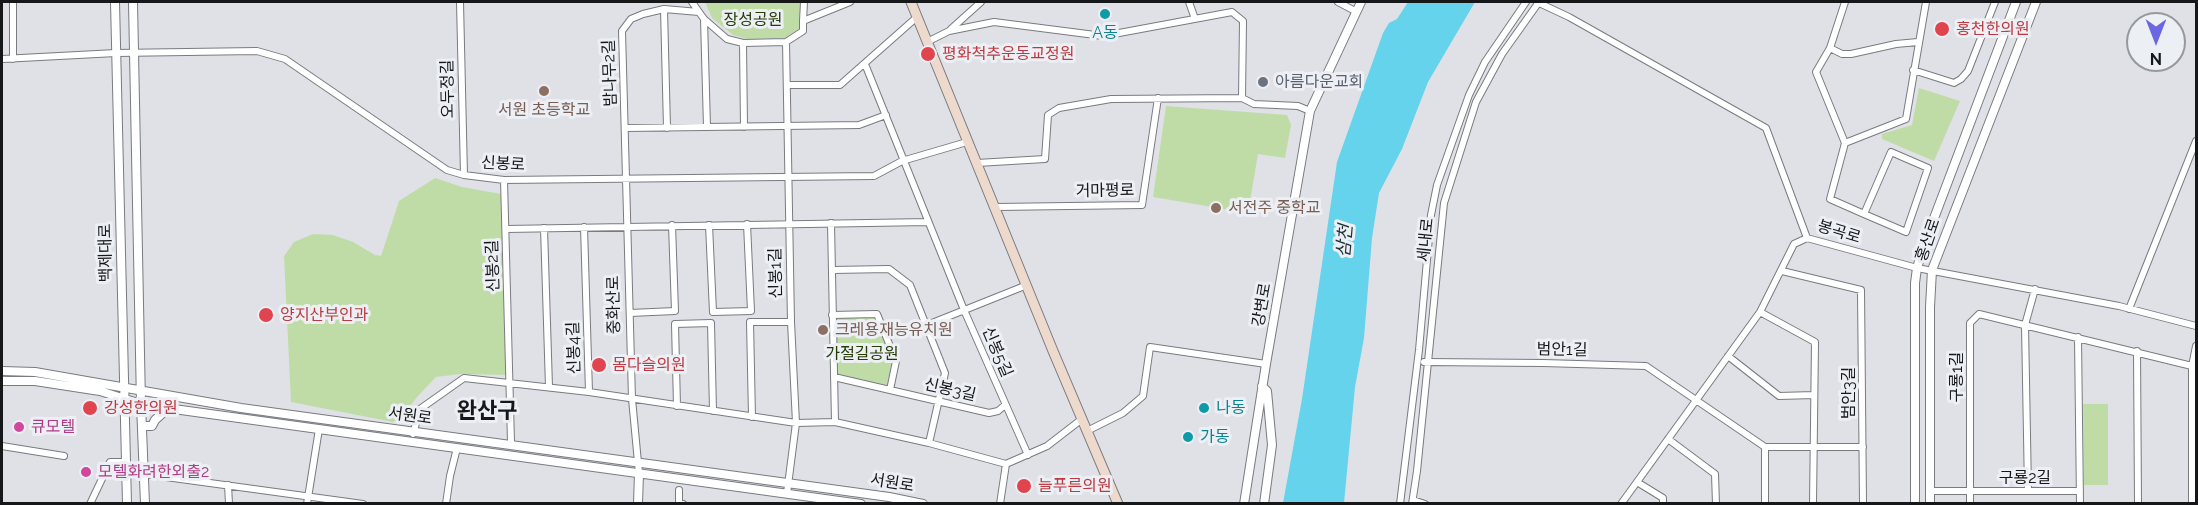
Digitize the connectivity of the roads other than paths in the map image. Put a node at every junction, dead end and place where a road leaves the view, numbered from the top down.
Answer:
1 (12, 2) edge
2 (115, 2) edge
3 (133, 2) edge
4 (460, 2) edge
5 (693, 2) edge
6 (804, 2) edge
7 (850, 2) edge
8 (912, 2) edge
9 (981, 2) edge
10 (1189, 2) edge
11 (1338, 2) edge
12 (1361, 2) edge
13 (1526, 2) edge
14 (1538, 2) edge
15 (1845, 2) edge
16 (1926, 2) edge
17 (1995, 2) edge
18 (2016, 2) edge
19 (2036, 2) edge
20 (664, 9) junction
21 (699, 12) junction
22 (1355, 12) junction
23 (917, 17) junction
24 (704, 19) junction
25 (1195, 19) junction
26 (803, 21) junction
27 (949, 31) junction
28 (786, 42) junction
29 (927, 42) junction
30 (1918, 42) junction
31 (743, 43) junction
32 (1830, 48) junction
33 (116, 52) junction
34 (135, 54) junction
35 (2, 59) edge
36 (13, 59) junction
37 (865, 64) junction
38 (1913, 70) junction
39 (787, 85) junction
40 (1158, 98) junction
41 (1242, 98) junction
42 (1310, 111) junction
43 (885, 115) junction
44 (744, 127) junction
45 (787, 127) junction
46 (626, 128) junction
47 (667, 128) junction
48 (706, 128) junction
49 (2196, 141) edge
50 (968, 142) junction
51 (1845, 143) junction
52 (902, 161) junction
53 (977, 163) junction
54 (464, 175) junction
55 (789, 177) junction
56 (627, 178) junction
57 (504, 180) junction
58 (996, 207) junction
59 (1864, 214) junction
60 (928, 222) junction
61 (831, 223) junction
62 (747, 224) junction
63 (789, 224) junction
64 (672, 225) junction
65 (709, 225) junction
66 (627, 226) junction
67 (584, 227) junction
68 (544, 228) junction
69 (506, 230) junction
70 (1807, 238) junction
71 (1917, 268) junction
72 (832, 270) junction
73 (1932, 270) junction
74 (1782, 271) junction
75 (1027, 285) junction
76 (2035, 290) junction
77 (2129, 309) junction
78 (964, 310) junction
79 (1760, 312) junction
80 (630, 313) junction
81 (832, 315) junction
82 (790, 322) junction
83 (927, 325) junction
84 (2025, 325) junction
85 (2196, 326) edge
86 (2078, 337) junction
87 (2196, 346) edge
88 (2137, 351) junction
89 (1728, 356) junction
90 (1418, 362) junction
91 (1427, 362) junction
92 (1266, 364) junction
93 (2194, 367) edge
94 (2, 371) edge
95 (834, 377) junction
96 (2, 381) edge
97 (511, 383) junction
98 (124, 386) junction
99 (1262, 386) junction
100 (549, 387) junction
101 (141, 390) junction
102 (890, 390) junction
103 (589, 392) junction
104 (1814, 396) junction
105 (1696, 398) junction
106 (124, 399) junction
107 (632, 399) junction
108 (939, 401) junction
109 (141, 404) junction
110 (1005, 405) junction
111 (677, 406) junction
112 (168, 408) junction
113 (713, 411) junction
114 (752, 417) junction
115 (1082, 419) junction
116 (835, 422) junction
117 (796, 423) junction
118 (142, 426) junction
119 (319, 429) junction
120 (1087, 431) junction
121 (412, 436) junction
122 (1668, 439) junction
123 (511, 442) dead end
124 (929, 443) junction
125 (2, 446) edge
126 (1765, 447) junction
127 (1814, 447) junction
128 (1863, 447) junction
129 (457, 448) junction
130 (1028, 455) junction
131 (64, 456) dead end
132 (126, 462) junction
133 (638, 463) junction
134 (1006, 464) junction
135 (639, 473) junction
136 (144, 474) junction
137 (1637, 482) junction
138 (228, 485) junction
139 (788, 489) junction
140 (679, 490) dead end
141 (1930, 491) junction
142 (1970, 491) junction
143 (2028, 491) junction
144 (2080, 491) junction
145 (307, 500) edge
146 (1413, 502) edge
147 (90, 504) edge
148 (127, 504) edge
149 (145, 504) edge
150 (230, 504) edge
151 (363, 504) edge
152 (446, 504) edge
153 (638, 504) edge
154 (683, 504) edge
155 (861, 504) edge
156 (923, 504) edge
157 (1000, 504) edge
158 (1118, 504) edge
159 (1244, 504) edge
160 (1264, 504) edge
161 (1400, 504) edge
162 (1425, 504) edge
163 (1621, 504) edge
164 (1663, 504) edge
165 (1716, 504) edge
166 (1765, 504) edge
167 (1813, 504) edge
168 (1863, 504) edge
169 (1915, 504) edge
170 (1930, 504) edge
171 (1970, 504) edge
172 (2080, 504) edge
173 (2138, 504) edge
174 (2192, 504) edge

1 - 36 street
2 - 33 street, 백제대로
3 - 34 street, 백제대로
4 - 54 street, 오두정길
5 - 21 street
6 - 26 street
7 - 26 street
8 - 23 main road
9 - 27 street
10 - 25 street
11 - 22 street
12 - 22 street, 강변로
13 - 90 street, 세내로
14 - 70 street, 봉곡로
14 - 91 street, 세내로
15 - 32 street
16 - 30 street
17 - 38 street
18 - 71 street, 홍산로
19 - 73 street, 홍산로
20 - 21 street, 밤나무2길
20 - 46 street, 밤나무2길
20 - 47 street
21 - 24 street
22 - 42 street, 강변로
23 - 29 main road
23 - 37 street
24 - 31 street
24 - 48 street
25 - 27 street
25 - 41 street
26 - 28 street
27 - 29 street
28 - 31 street
28 - 39 street
29 - 50 main road
30 - 32 street
30 - 38 street
31 - 44 street
32 - 51 street
33 - 34 street, 신봉로
33 - 36 street, 신봉로
33 - 98 street, 백제대로
34 - 54 street, 신봉로
34 - 101 street, 백제대로
35 - 36 street, 신봉로
37 - 39 street
37 - 43 street
38 - 51 street
39 - 45 street
40 - 41 street
40 - 53 street
40 - 58 street, 거마평로
41 - 42 street
42 - 92 street, 강변로
43 - 45 street, 밤나무2길
43 - 52 street
44 - 45 street, 밤나무2길
44 - 48 street, 밤나무2길
45 - 55 street
46 - 47 street, 밤나무2길
46 - 56 street, 밤나무2길
47 - 48 street, 밤나무2길
49 - 77 street
50 - 52 street, 신봉로
50 - 53 main road
51 - 59 street
52 - 55 street, 신봉로
52 - 60 street
53 - 58 main road
54 - 57 street, 신봉로
55 - 56 street, 신봉로
55 - 63 street
56 - 57 street, 신봉로
56 - 66 street, 중화산로
57 - 69 street
58 - 75 main road
59 - 59 street
60 - 61 street, 신봉1길
60 - 78 street, 신봉5길
61 - 63 street, 신봉1길
61 - 72 street
62 - 63 street, 신봉1길
62 - 65 street, 신봉1길
62 - 65 street, 신봉1길
63 - 82 street, 신봉1길
64 - 65 street, 신봉1길
64 - 66 street, 신봉1길
64 - 80 street
66 - 67 street, 신봉2길
66 - 80 street, 중화산로
67 - 68 street, 신봉2길
67 - 103 street, 신봉4길
68 - 69 street, 신봉2길
68 - 100 street, 신봉4길
69 - 97 street, 신봉2길
70 - 71 street, 봉곡로
70 - 74 street
71 - 73 street, 봉곡로
71 - 169 street, 홍산로
72 - 81 street
72 - 83 street
73 - 76 street, 봉곡로
73 - 141 street, 홍산로
74 - 79 street
74 - 128 street, 범안3길
75 - 78 street, 신봉5길
75 - 115 main road
76 - 77 street, 봉곡로
76 - 84 street
77 - 85 street, 봉곡로
78 - 83 street, 신봉5길
78 - 110 street, 신봉5길
79 - 89 street
79 - 104 street, 범안3길
80 - 107 street, 중화산로
81 - 95 street
81 - 102 street
82 - 114 street
82 - 117 street
83 - 108 street
84 - 86 street, 구룡1길
84 - 142 street, 구룡1길
84 - 143 street
86 - 88 street, 구룡1길
86 - 144 street
87 - 93 street
88 - 93 street, 구룡1길
88 - 173 street
89 - 104 street
89 - 105 street
90 - 91 street, 범안1길
90 - 161 street, 세내로
91 - 105 street, 범안1길
91 - 146 street, 세내로
92 - 99 street, 강변로
92 - 120 street
93 - 174 street
94 - 98 street, 서원로
95 - 102 street, 신봉3길
95 - 116 street
96 - 106 street, 서원로
97 - 100 street, 신봉4길
97 - 121 street, 신봉4길
97 - 123 street
98 - 101 street, 서원로
98 - 106 street, 백제대로
99 - 159 street, 강변로
99 - 160 street
100 - 103 street, 신봉4길
101 - 109 street, 백제대로
101 - 121 street, 서원로
102 - 108 street, 신봉3길
103 - 107 street, 신봉4길
104 - 127 street, 범안3길
105 - 122 street
105 - 126 street
106 - 109 street, 서원로
106 - 132 street, 백제대로
107 - 111 street
107 - 133 street, 중화산로
108 - 110 street, 신봉3길
108 - 124 street
109 - 112 street, 서원로
109 - 118 street, 백제대로
110 - 130 street
111 - 113 street
111 - 113 street
112 - 118 street
112 - 119 street, 서원로
113 - 114 street
114 - 117 street
115 - 120 main road
115 - 130 street
116 - 117 street
116 - 124 street
117 - 139 street
118 - 136 street, 백제대로
119 - 121 street, 서원로
119 - 145 street
120 - 158 main road
121 - 129 street, 서원로
121 - 133 street, 서원로
122 - 137 street
122 - 165 street
124 - 134 street
125 - 131 street
126 - 127 street
126 - 166 street
127 - 128 street
127 - 167 street, 범안3길
128 - 168 street, 범안3길
129 - 135 street, 서원로
129 - 152 street
130 - 134 street
132 - 147 street
132 - 148 street, 백제대로
133 - 135 street, 중화산로
133 - 139 street, 서원로
134 - 157 street
135 - 139 street, 서원로
135 - 153 street, 중화산로
136 - 138 street
136 - 149 street, 백제대로
137 - 163 street
137 - 164 street
138 - 145 street
138 - 150 street
139 - 155 street, 서원로
139 - 156 street, 서원로
140 - 154 street
141 - 142 street, 구룡2길
141 - 170 street, 홍산로
142 - 143 street, 구룡2길
142 - 171 street
143 - 144 street, 구룡2길
144 - 172 street
145 - 151 street
146 - 162 street

